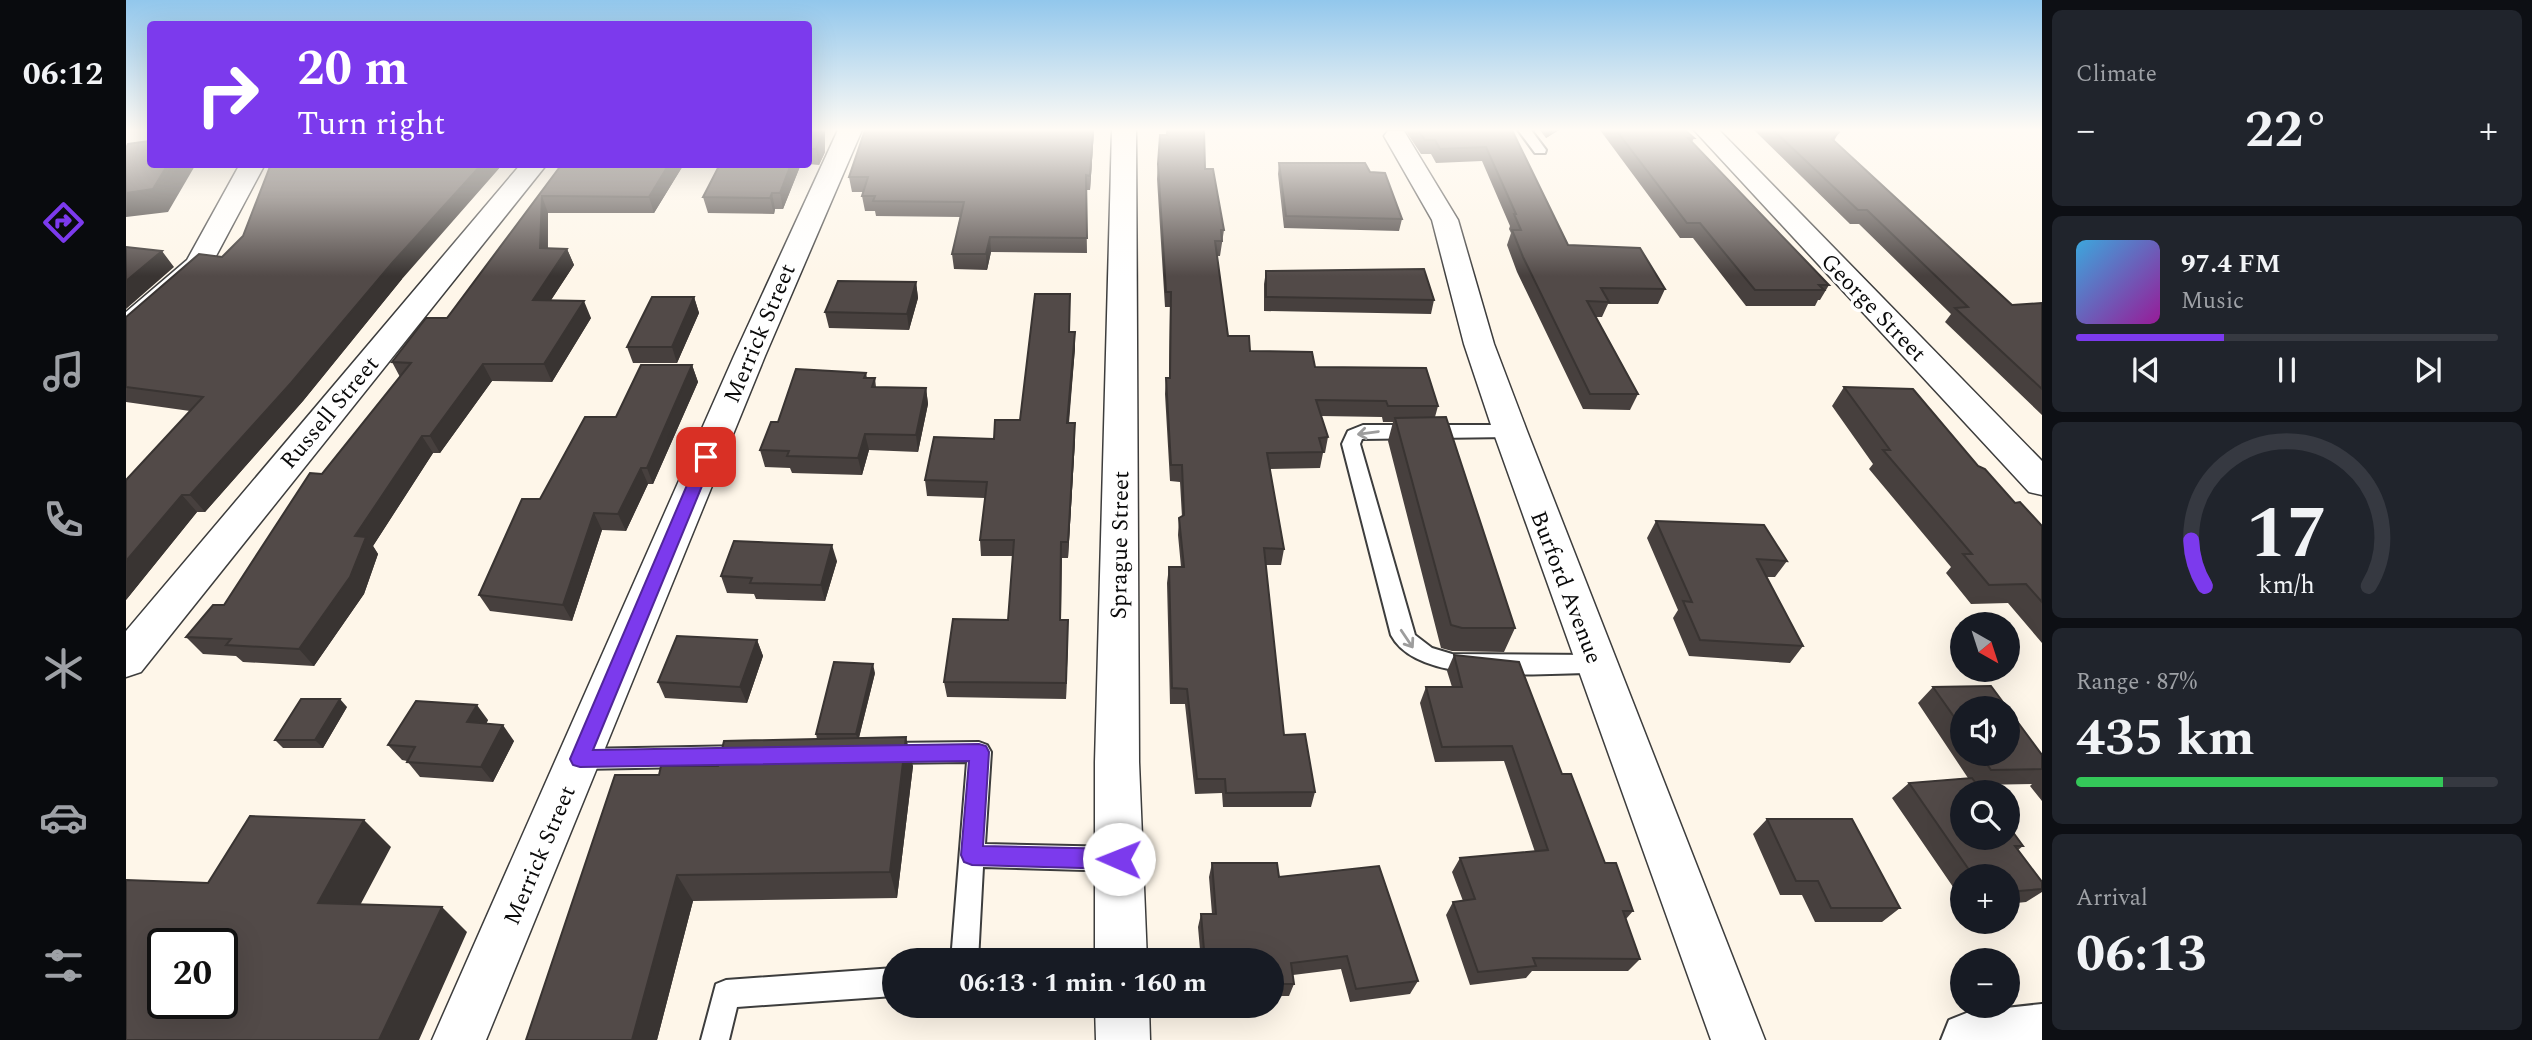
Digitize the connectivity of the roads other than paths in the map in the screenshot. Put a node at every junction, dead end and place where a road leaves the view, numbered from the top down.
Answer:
1 (245, 179) edge
2 (523, 179) edge
3 (828, 179) edge
4 (1123, 179) edge
5 (1421, 179) edge
6 (1752, 179) edge
7 (133, 317) edge
8 (1510, 431) junction
9 (2042, 483) edge
10 (126, 660) edge
11 (1596, 664) junction
12 (855, 754) edge
13 (772, 755) edge
14 (580, 759) junction
15 (972, 855) junction
16 (1119, 859) junction
17 (965, 948) edge
18 (1121, 948) edge
19 (882, 983) edge
20 (1122, 1018) edge
21 (2042, 1032) edge
22 (458, 1040) edge
23 (715, 1040) edge
24 (1123, 1040) edge
25 (1738, 1040) edge
26 (1969, 1040) edge

1 - 7 street
2 - 10 street, Russell Street
3 - 14 street, Merrick Street
4 - 16 street, Sprague Street
5 - 8 street, Burford Avenue
6 - 9 street, George Street
8 - 11 street, Burford Avenue
8 -> 11 lane
11 - 25 street, Burford Avenue
12 - 15 lane
13 - 14 lane
14 - 22 street, Merrick Street
15 - 16 lane
15 - 17 lane
16 - 18 street, Sprague Street
19 - 23 lane
20 - 24 street
21 - 26 street

